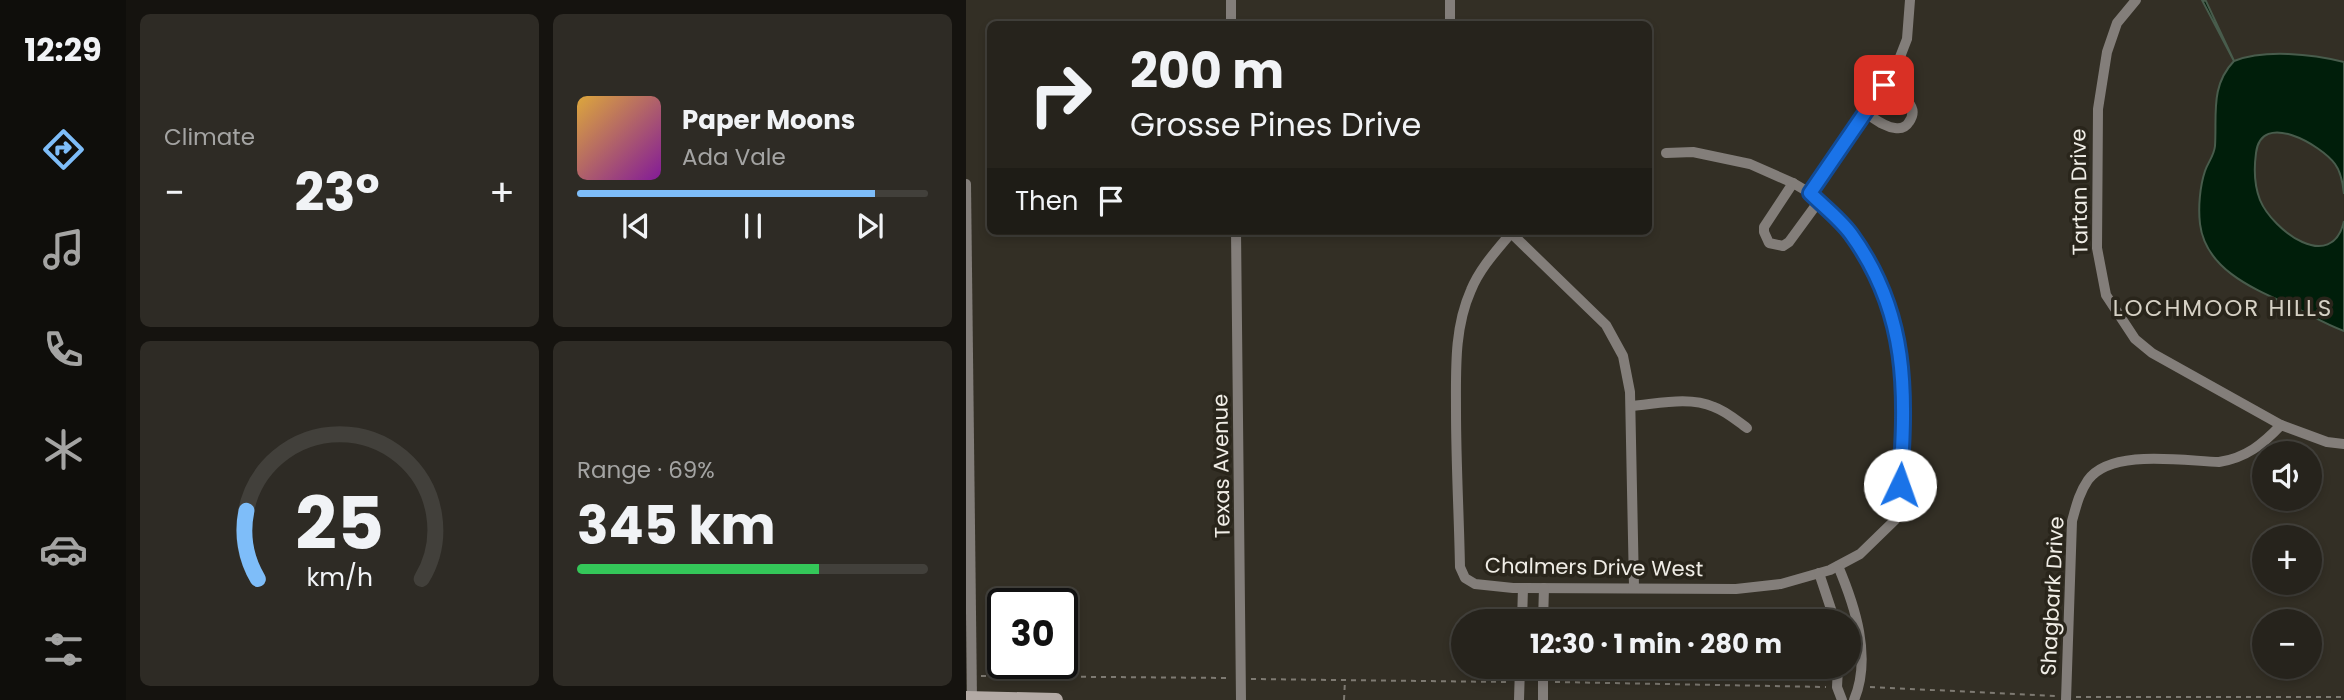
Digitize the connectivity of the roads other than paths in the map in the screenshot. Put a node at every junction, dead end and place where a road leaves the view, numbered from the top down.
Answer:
1 (1231, 0) edge
2 (1450, 0) edge
3 (1910, 0) edge
4 (2136, 0) edge
5 (1231, 21) edge
6 (1450, 21) edge
7 (1884, 85) junction
8 (1864, 112) junction
9 (1666, 153) dead end
10 (1793, 183) junction
11 (966, 184) edge
12 (1810, 193) junction
13 (1819, 201) junction
14 (1236, 235) edge
15 (1508, 235) edge
16 (1513, 235) edge
17 (1631, 406) junction
18 (2281, 425) junction
19 (1747, 428) dead end
20 (2344, 444) edge
21 (1829, 569) junction
22 (1634, 587) junction
23 (1524, 588) junction
24 (1544, 588) junction
25 (1523, 609) edge
26 (1543, 609) edge
27 (1834, 609) edge
28 (1520, 679) edge
29 (1543, 679) edge
30 (1837, 679) edge
31 (969, 698) edge
32 (2066, 698) edge
33 (1056, 700) edge
34 (1241, 700) edge
35 (1519, 700) edge
36 (1543, 700) edge
37 (1842, 700) edge
38 (1854, 700) edge

1 - 5 street
2 - 6 street
3 - 7 street
4 - 18 street, Tartan Drive
7 - 8 street
7 - 8 street
8 - 12 street
9 - 10 street, Chalmers Drive West
10 - 12 street, Chalmers Drive West
10 - 13 street
11 - 31 street
12 - 13 street, Chalmers Drive West
13 - 21 street, Chalmers Drive West
14 - 34 street, Texas Avenue
15 - 23 street, Chalmers Drive West
16 - 17 street
17 - 19 street
17 - 22 street
18 - 20 street
18 - 32 street, Shagbark Drive
21 - 22 street, Chalmers Drive West
21 - 27 street
21 - 38 street
22 - 24 street, Chalmers Drive West
23 - 24 street, Chalmers Drive West
23 - 25 street
24 - 26 street
28 - 35 street
29 - 36 street
30 - 37 street
31 - 33 main road

